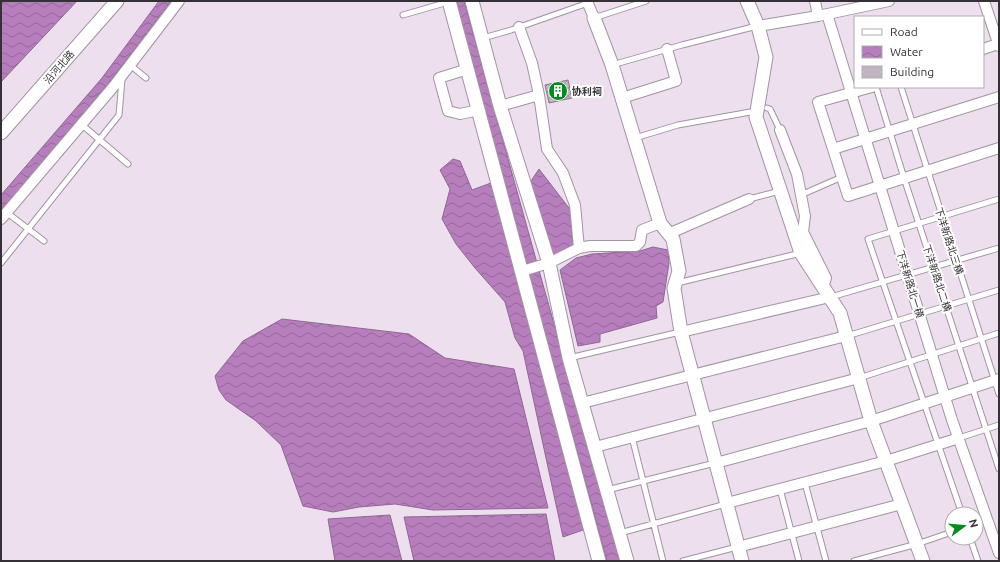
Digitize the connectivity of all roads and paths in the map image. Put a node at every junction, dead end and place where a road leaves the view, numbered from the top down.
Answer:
1 (118, 1) edge
2 (179, 1) edge
3 (449, 1) edge
4 (472, 1) edge
5 (646, 1) edge
6 (747, 1) edge
7 (815, 1) edge
8 (888, 1) edge
9 (984, 1) edge
10 (587, 2) edge
11 (403, 15) dead end
12 (822, 15) junction
13 (594, 18) junction
14 (758, 26) junction
15 (519, 27) junction
16 (482, 38) junction
17 (999, 45) edge
18 (667, 49) junction
19 (984, 49) edge
20 (130, 65) junction
21 (612, 65) junction
22 (468, 69) junction
23 (122, 76) junction
24 (146, 78) dead end
25 (868, 88) edge
26 (876, 88) edge
27 (901, 88) edge
28 (851, 93) junction
29 (539, 95) junction
30 (999, 97) edge
31 (622, 98) junction
32 (500, 106) junction
33 (762, 109) junction
34 (479, 110) junction
35 (81, 124) junction
36 (913, 124) junction
37 (780, 130) joint
38 (889, 132) junction
39 (1, 133) edge
40 (634, 139) junction
41 (865, 139) junction
42 (999, 148) edge
43 (833, 149) junction
44 (128, 164) dead end
45 (927, 171) junction
46 (842, 177) junction
47 (904, 178) junction
48 (880, 186) junction
49 (780, 191) junction
50 (803, 194) dead end
51 (999, 198) edge
52 (750, 199) joint
53 (4, 215) edge
54 (941, 217) junction
55 (660, 223) junction
56 (919, 224) junction
57 (894, 232) junction
58 (668, 234) junction
59 (44, 241) dead end
60 (579, 248) junction
61 (999, 248) edge
62 (801, 253) junction
63 (956, 261) junction
64 (1, 263) edge
65 (549, 263) junction
66 (933, 267) junction
67 (522, 271) junction
68 (907, 275) junction
69 (883, 282) junction
70 (676, 283) junction
71 (999, 290) edge
72 (826, 292) junction
73 (968, 300) junction
74 (946, 306) junction
75 (920, 314) junction
76 (896, 321) junction
77 (681, 332) junction
78 (999, 333) edge
79 (846, 336) junction
80 (980, 338) junction
81 (958, 346) junction
82 (932, 354) junction
83 (569, 358) junction
84 (910, 361) junction
85 (692, 376) junction
86 (859, 378) junction
87 (997, 380) edge
88 (972, 388) junction
89 (999, 394) edge
90 (945, 397) junction
91 (582, 403) junction
92 (924, 404) junction
93 (705, 419) junction
94 (871, 421) junction
95 (999, 425) edge
96 (986, 429) junction
97 (632, 437) junction
98 (959, 438) junction
99 (938, 444) junction
100 (594, 447) junction
101 (886, 461) junction
102 (716, 463) junction
103 (999, 469) edge
104 (643, 481) junction
105 (805, 483) junction
106 (780, 489) junction
107 (607, 490) junction
108 (727, 503) junction
109 (902, 504) junction
110 (959, 506) edge
111 (987, 520) junction
112 (984, 521) edge
113 (654, 524) junction
114 (620, 533) junction
115 (944, 535) edge
116 (917, 544) junction
117 (973, 546) edge
118 (738, 547) junction
119 (999, 553) edge
120 (599, 561) edge
121 (627, 561) edge
122 (663, 561) edge
123 (683, 561) edge
124 (742, 561) edge
125 (799, 561) edge
126 (826, 561) edge
127 (854, 561) edge
128 (923, 561) edge
129 (978, 561) edge

1 - 39 street, 沿河北路
2 - 20 street
3 - 11 lane
3 - 22 street
4 - 16 street
5 - 13 lane
6 - 14 street
7 - 12 street, 下洋新路北一横
8 - 12 street
9 - 17 street
10 - 13 street
10 - 15 lane
12 - 14 street
12 - 28 street, 下洋新路北一横
13 - 21 street
14 - 18 lane
14 - 33 street
15 - 16 lane
15 - 29 street
16 - 32 street
17 - 19 street
18 - 21 lane
18 - 31 street
20 - 23 street
20 - 24 lane
21 - 31 street
22 - 34 street
22 - 34 street
23 - 35 street
23 - 64 lane
25 - 28 street
26 - 38 lane, 下洋新路北二横
27 - 36 lane, 下洋新路北三横
28 - 41 street, 下洋新路北一横
28 - 43 street
29 - 32 street
29 - 60 street
30 - 36 street
31 - 40 street
32 - 65 street
33 - 37 lane
33 - 40 lane
33 - 49 street
34 - 67 street
35 - 44 lane
35 - 53 street
36 - 38 street
36 - 45 lane, 下洋新路北三横
37 - 72 street
38 - 41 street
38 - 47 lane, 下洋新路北二横
40 - 55 street
41 - 43 street
41 - 48 street, 下洋新路北一横
42 - 45 street
43 - 46 street
45 - 47 street
45 - 54 lane, 下洋新路北三横
46 - 48 street
46 - 50 lane
47 - 48 street
47 - 56 lane, 下洋新路北二横
48 - 57 street, 下洋新路北一横
49 - 52 lane
49 - 62 street
51 - 54 lane
52 - 58 street
53 - 59 lane
54 - 56 lane
54 - 63 lane, 下洋新路北三横
55 - 58 street
55 - 60 street
56 - 57 lane
56 - 66 lane, 下洋新路北二横
57 - 68 street, 下洋新路北一横
57 - 69 lane
58 - 70 street
60 - 65 street
61 - 63 lane
62 - 70 lane
62 - 72 street
63 - 66 lane
63 - 73 lane, 下洋新路北三横
65 - 67 street
65 - 83 street
66 - 68 lane
66 - 74 lane, 下洋新路北二横
67 - 120 street
68 - 69 lane
68 - 75 street, 下洋新路北一横
69 - 72 lane
69 - 76 lane
70 - 77 street
71 - 73 lane
72 - 77 street
72 - 79 street
73 - 74 lane
73 - 80 lane, 下洋新路北三横
74 - 75 lane
74 - 81 lane, 下洋新路北二横
75 - 76 lane
75 - 82 street, 下洋新路北一横
76 - 79 lane
76 - 84 lane
77 - 83 lane
77 - 85 street
78 - 80 lane
79 - 85 street
79 - 86 street
80 - 81 lane
80 - 87 lane, 下洋新路北三横
81 - 82 lane
81 - 88 lane, 下洋新路北二横
82 - 84 lane
82 - 90 street, 下洋新路北一横
83 - 91 street
84 - 86 lane
84 - 92 lane
85 - 91 street
85 - 93 street
86 - 93 street
86 - 94 street
87 - 88 street
87 - 89 lane, 下洋新路北三横
88 - 90 street
88 - 96 lane, 下洋新路北二横
90 - 92 street
90 - 98 street, 下洋新路北一横
91 - 100 street
92 - 94 street
92 - 99 lane
93 - 97 street
93 - 102 street
94 - 101 street
94 - 102 street
95 - 96 lane
96 - 98 lane
96 - 103 lane, 下洋新路北二横
97 - 100 street
97 - 104 lane
98 - 99 street
98 - 111 street, 下洋新路北一横
99 - 101 street
99 - 110 lane
100 - 107 street
101 - 105 street
101 - 109 street
102 - 104 lane
102 - 108 street
104 - 107 lane
104 - 113 lane
105 - 106 street
105 - 126 lane
106 - 108 street
106 - 125 lane
107 - 114 street
108 - 113 lane
108 - 118 street
109 - 116 street
109 - 118 street
111 - 112 lane
111 - 119 street, 下洋新路北一横
113 - 114 lane
113 - 122 lane
114 - 121 street
115 - 116 lane
116 - 127 lane
116 - 128 street
117 - 129 lane
118 - 123 lane
118 - 124 street

